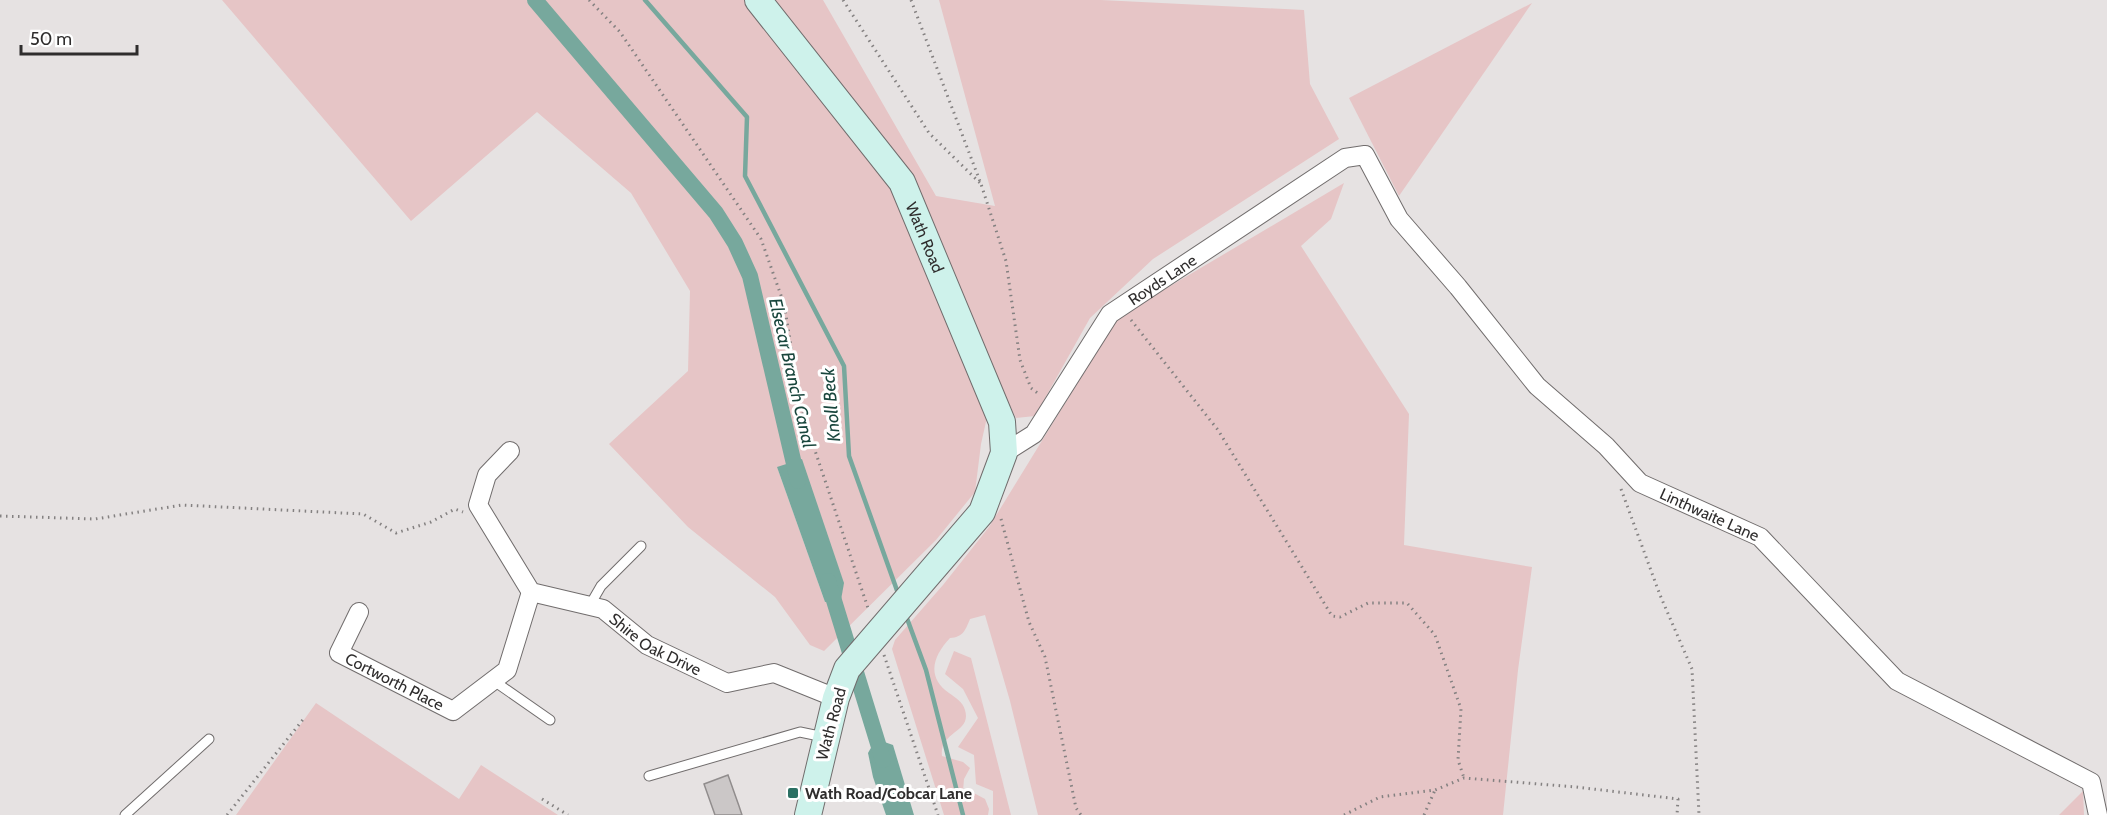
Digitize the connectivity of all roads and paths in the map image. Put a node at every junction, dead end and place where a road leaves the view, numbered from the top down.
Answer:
1 (589, 0) edge
2 (758, 0) edge
3 (843, 0) edge
4 (911, 0) edge
5 (1365, 155) joint
6 (981, 184) junction
7 (1123, 305) junction
8 (1053, 405) junction
9 (510, 451) dead end
10 (1004, 453) junction
11 (1621, 489) dead end
12 (467, 513) dead end
13 (0, 516) edge
14 (991, 516) junction
15 (641, 546) dead end
16 (531, 592) junction
17 (590, 605) junction
18 (359, 612) dead end
19 (878, 632) junction
20 (494, 681) junction
21 (836, 698) junction
22 (305, 717) dead end
23 (550, 720) dead end
24 (826, 737) junction
25 (209, 739) dead end
26 (649, 776) dead end
27 (1464, 778) junction
28 (1435, 790) junction
29 (542, 800) dead end
30 (125, 815) edge
31 (227, 815) edge
32 (568, 815) edge
33 (808, 815) edge
34 (938, 815) edge
35 (1081, 815) edge
36 (1344, 815) edge
37 (1424, 815) edge
38 (1677, 815) edge
39 (1699, 815) edge
40 (2098, 815) edge

1 - 19 path
2 - 10 main road, Wath Road
3 - 6 path
4 - 6 path
5 - 7 street, Royds Lane
5 - 40 street, Linthwaite Lane
6 - 8 path
7 - 8 street, Royds Lane
7 - 27 path
8 - 10 street, Royds Lane
9 - 16 street
10 - 14 main road, Wath Road
11 - 39 path
12 - 13 path
14 - 19 main road
14 - 35 path
15 - 17 lane
16 - 17 street, Shire Oak Drive
16 - 20 street, Cortworth Place
17 - 21 street, Shire Oak Drive
18 - 20 street, Cortworth Place
19 - 21 main road, Wath Road
19 - 34 path
20 - 23 lane
21 - 24 main road, Wath Road
22 - 31 path
24 - 26 lane
24 - 33 main road, Wath Road
25 - 30 lane
27 - 28 path
27 - 38 path
28 - 36 path
28 - 37 path
29 - 32 path

